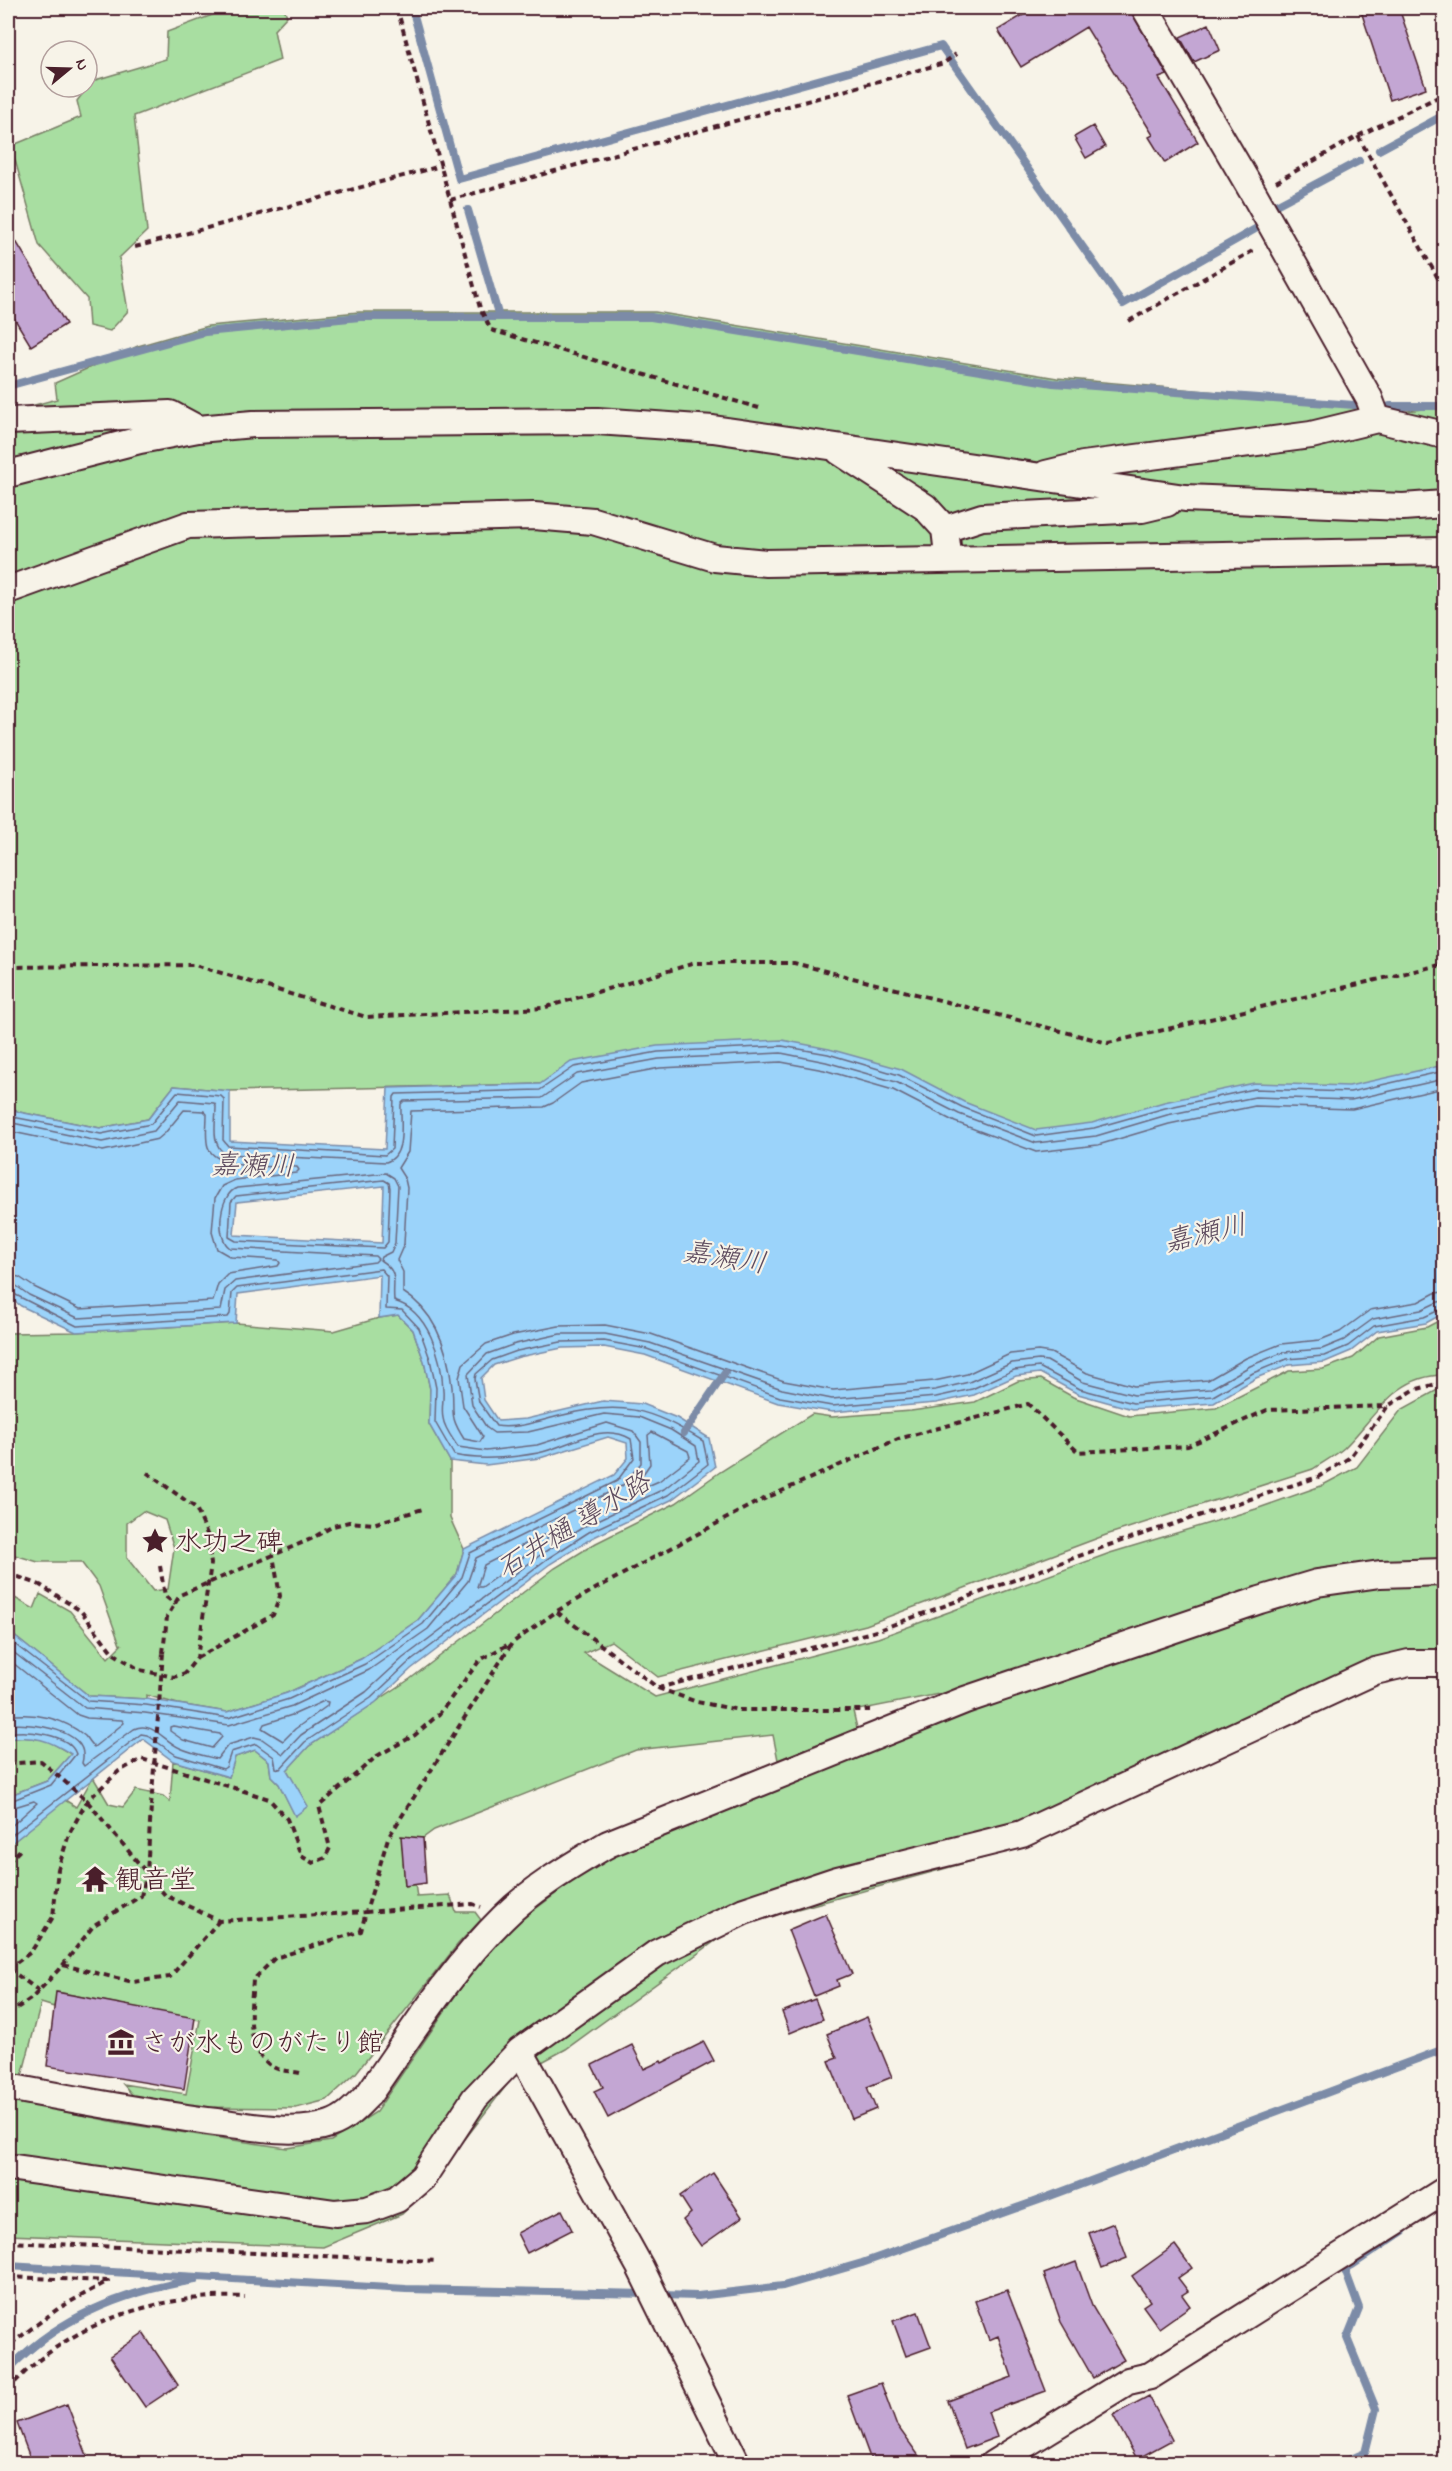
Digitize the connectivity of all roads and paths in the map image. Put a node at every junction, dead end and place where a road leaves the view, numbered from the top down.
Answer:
1 (407, 8) edge
2 (1145, 8) edge
3 (397, 9) edge
4 (956, 54) dead end
5 (1444, 94) edge
6 (1358, 136) junction
7 (441, 166) junction
8 (1254, 194) junction
9 (450, 200) junction
10 (1277, 236) junction
11 (135, 248) dead end
12 (1444, 289) edge
13 (1129, 321) dead end
14 (765, 410) dead end
15 (1377, 419) junction
16 (8, 421) edge
17 (198, 429) junction
18 (1444, 435) edge
19 (831, 446) junction
20 (8, 474) edge
21 (1032, 477) junction
22 (1185, 498) junction
23 (1444, 504) edge
24 (945, 529) junction
25 (1444, 551) edge
26 (949, 558) junction
27 (8, 590) edge
28 (1444, 964) edge
29 (8, 967) edge
30 (1444, 1382) edge
31 (1388, 1406) junction
32 (146, 1472) dead end
33 (423, 1509) dead end
34 (273, 1555) junction
35 (160, 1566) dead end
36 (1444, 1572) edge
37 (8, 1573) edge
38 (208, 1583) junction
39 (175, 1604) junction
40 (557, 1611) junction
41 (512, 1643) junction
42 (197, 1658) junction
43 (1444, 1663) edge
44 (658, 1688) junction
45 (910, 1722) junction
46 (8, 1764) edge
47 (87, 1801) junction
48 (20, 1850) dead end
49 (8, 1862) edge
50 (147, 1873) junction
51 (366, 1912) junction
52 (503, 1917) junction
53 (219, 1921) junction
54 (63, 1965) junction
55 (8, 1969) edge
56 (39, 1990) junction
57 (8, 2014) edge
58 (520, 2051) junction
59 (300, 2073) dead end
60 (8, 2087) edge
61 (8, 2167) edge
62 (1444, 2191) edge
63 (8, 2242) edge
64 (437, 2261) dead end
65 (8, 2277) edge
66 (245, 2296) dead end
67 (8, 2346) edge
68 (8, 2390) edge
69 (737, 2463) edge
70 (993, 2463) edge

1 - 3 path
2 - 8 street
3 - 7 path
4 - 9 path
5 - 6 path
6 - 8 path
6 - 12 path
7 - 9 path
7 - 11 path
8 - 10 street
9 - 14 path
10 - 13 path
10 - 15 street
15 - 18 street
15 - 21 street
16 - 17 street
17 - 19 street
17 - 20 street
19 - 21 street
19 - 24 street
21 - 22 street
22 - 23 street
22 - 24 street
24 - 26 street
25 - 26 street
26 - 27 street
28 - 29 path
30 - 31 path
31 - 40 path
31 - 44 path
32 - 38 path
33 - 34 path
34 - 38 path
34 - 42 path
35 - 39 path
36 - 45 street
37 - 42 path
38 - 39 path
38 - 42 path
39 - 50 path, bridge
40 - 41 path
40 - 44 path
41 - 47 path
41 - 51 path
43 - 58 street
44 - 45 path
45 - 52 street
46 - 47 path
47 - 50 path
47 - 55 path
48 - 49 path
50 - 53 path
50 - 54 path
51 - 52 path
51 - 53 path
51 - 59 path
52 - 60 street
53 - 54 path
54 - 56 path
55 - 56 path
56 - 57 path
58 - 61 street
58 - 69 street
62 - 70 street
63 - 64 path
65 - 67 path
66 - 68 path

